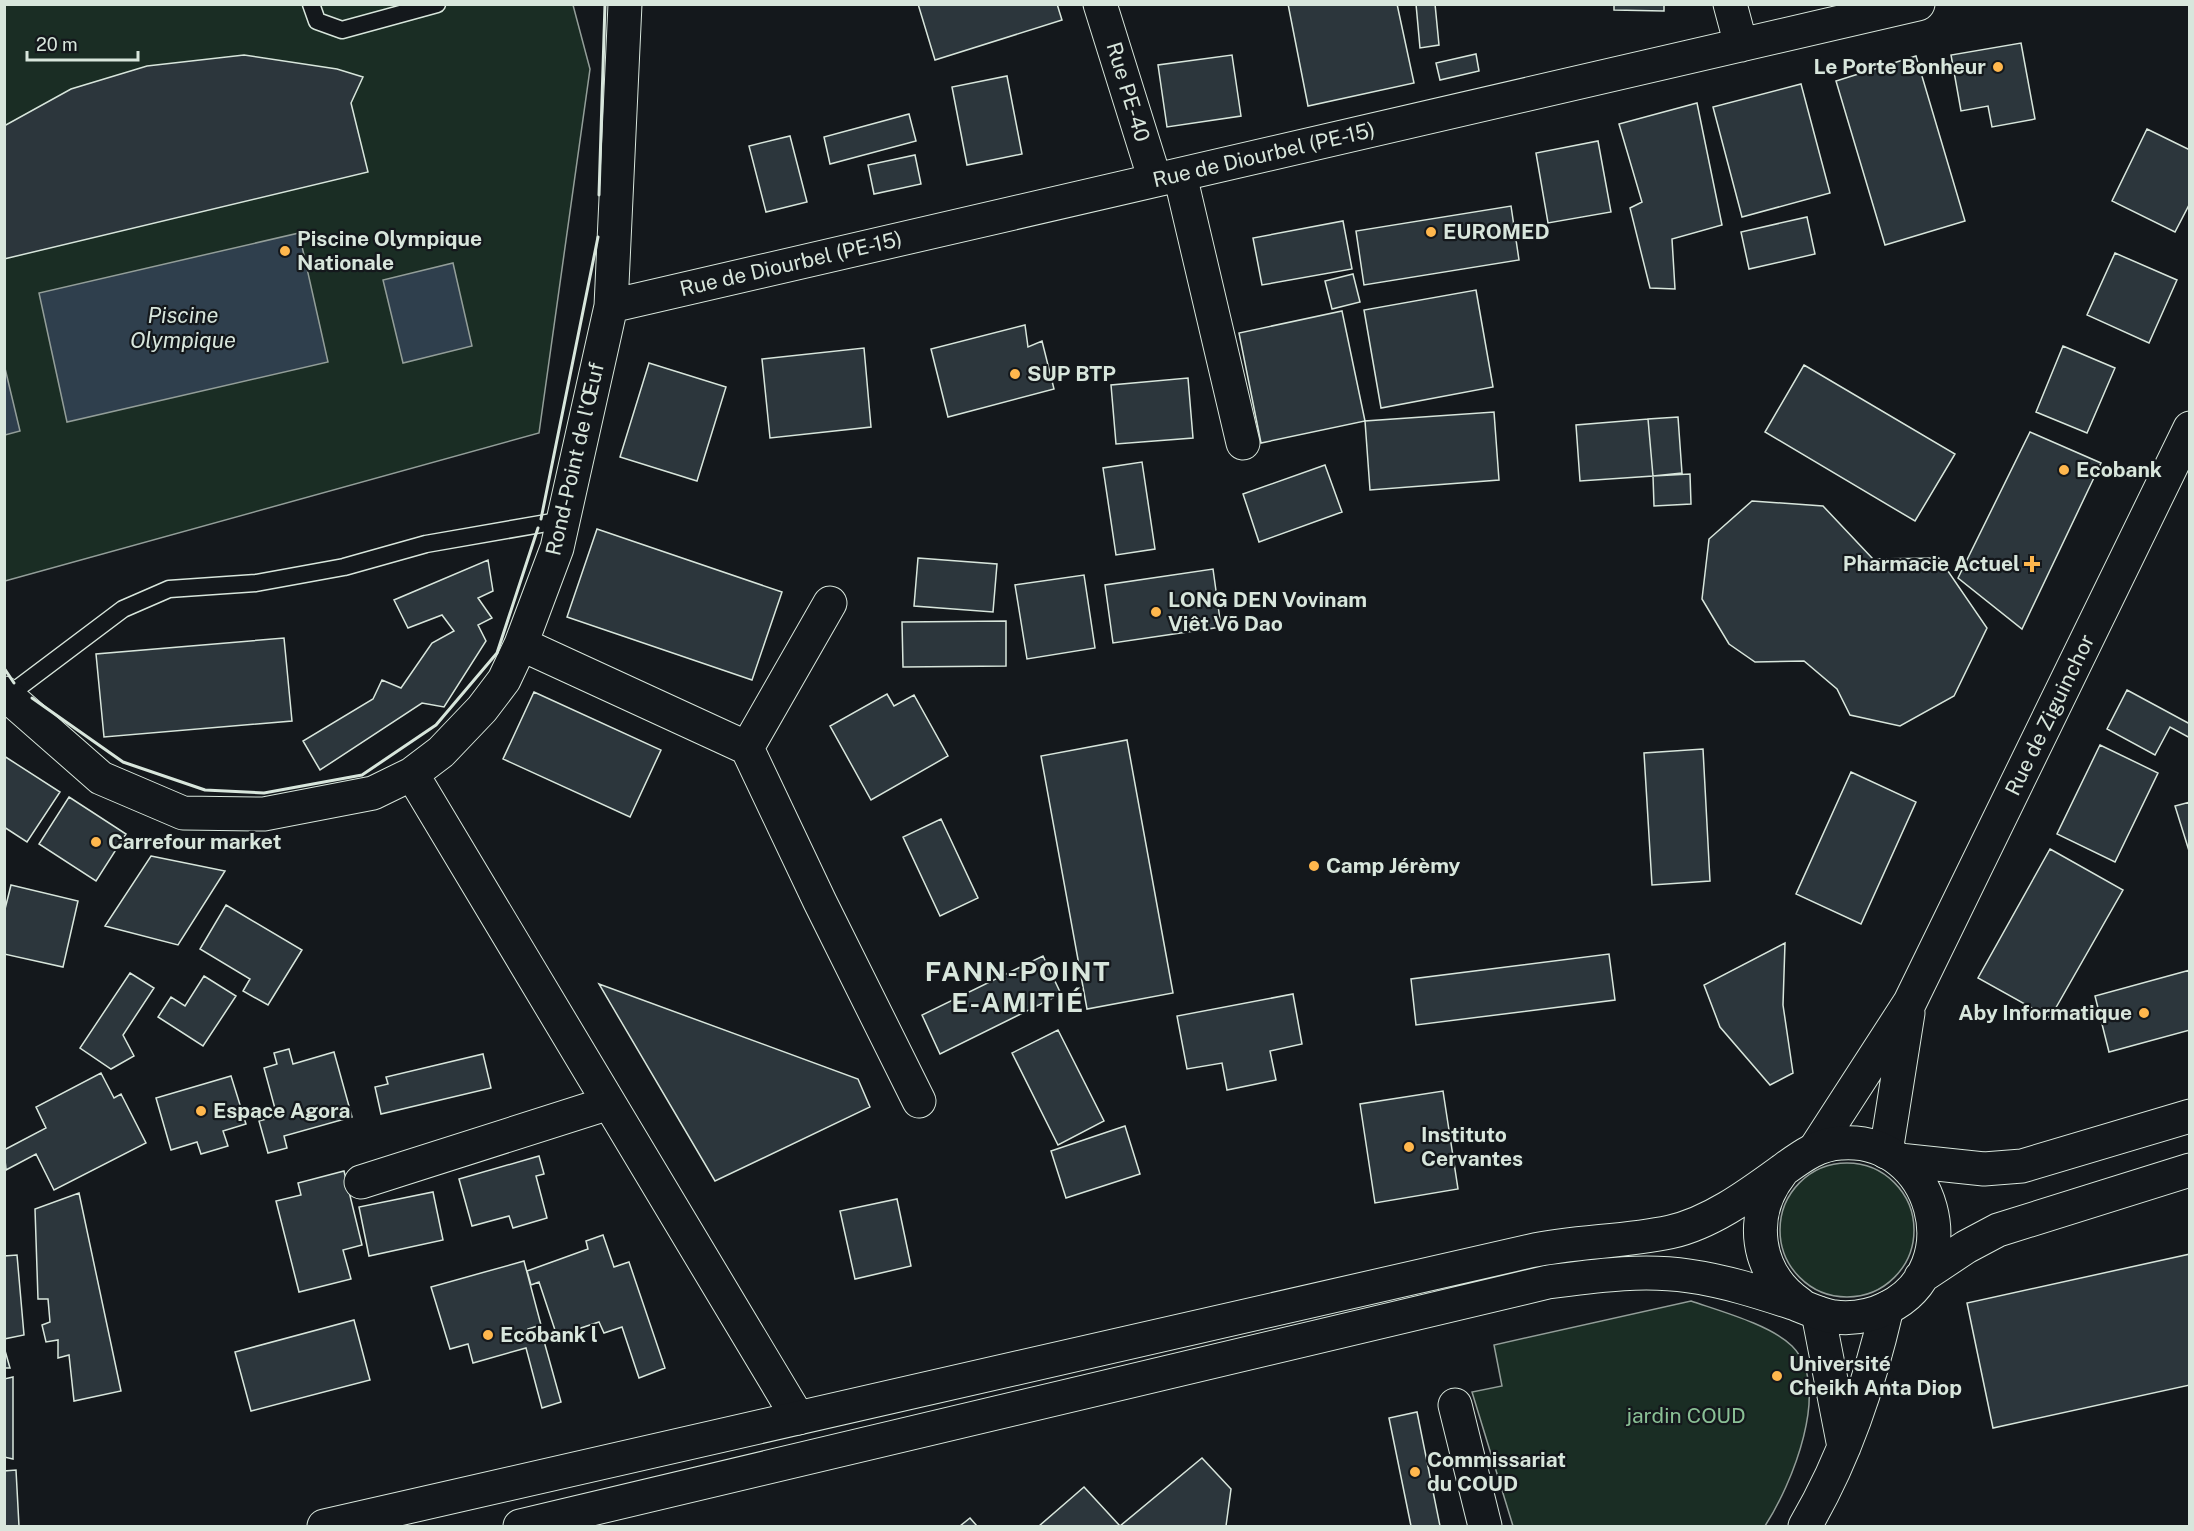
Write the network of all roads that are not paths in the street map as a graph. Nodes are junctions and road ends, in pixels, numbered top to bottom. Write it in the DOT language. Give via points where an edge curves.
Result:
graph roads {
  1 [pos="311,4"];
  2 [pos="437,4"];
  3 [pos="625,4"];
  4 [pos="1100,4"];
  5 [pos="1730,4"];
  6 [pos="1918,4"];
  7 [pos="1741,45"];
  8 [pos="1168,177"];
  9 [pos="610,306"];
  10 [pos="2190,428"];
  11 [pos="1243,443"];
  12 [pos="564,520"];
  13 [pos="830,603"];
  14 [pos="521,644"];
  15 [pos="6,696"];
  16 [pos="747,748"];
  17 [pos="412,774"];
  18 [pos="1910,1002"];
  19 [pos="919,1101"];
  20 [pos="609,1103"];
  21 [pos="2190,1116"];
  22 [pos="1815,1149"];
  23 [pos="1893,1156"];
  24 [pos="1785,1169"];
  25 [pos="2190,1170"];
  26 [pos="361,1182"];
  27 [pos="1921,1277"];
  28 [pos="1887,1308"];
  29 [pos="1811,1310"];
  30 [pos="1455,1405"];
  31 [pos="798,1418"];
  32 [pos="1844,1449"];
  33 [pos="531,1526"];
  34 [pos="324,1527"];
  35 [pos="1485,1527"];
  36 [pos="1805,1527"];
  1 -- 2 [label="lane" via="317,21 342,30"];
  3 -- 9 [label="street, Rond-Point de l'Œuf"];
  4 -- 8 [label="street, Rue PE-40"];
  5 -- 7 [label="street"];
  6 -- 7 [label="street, Rue de Diourbel (PE-15)"];
  7 -- 8 [label="street, Rue de Diourbel (PE-15)"];
  8 -- 9 [label="street, Rue de Diourbel (PE-15)"];
  8 -- 11 [label="street, Rue PE-40"];
  9 -- 12 [label="street, Rond-Point de l'Œuf"];
  10 -- 18 [label="street, Rue de Ziguinchor"];
  12 -- 14 [label="street, Rond-Point de l'Œuf"];
  12 -- 15 [label="lane" via="426,544 344,567 256,583 169,589 123,609"];
  13 -- 16 [label="street"];
  14 -- 16 [label="street"];
  14 -- 17 [label="street, Rond-Point de l'Œuf" via="504,680 482,709 441,752"];
  15 -- 17 [label="street, Rond-Point de l'Œuf" via="101,778 183,813 264,814 373,793"];
  16 -- 19 [label="street"];
  17 -- 20 [label="street"];
  18 -- 22 [label="street"];
  18 -- 23 [label="street"];
  20 -- 26 [label="street"];
  20 -- 31 [label="street"];
  21 -- 23 [label="street" via="2022,1166 1984,1169"];
  22 -- 23 [label="street" via="1842,1142 1870,1146"];
  22 -- 24 [label="street"];
  23 -- 27 [label="street" via="1926,1190 1933,1216 1935,1230"];
  24 -- 29 [label="street" via="1763,1204 1759,1234 1768,1268 1778,1285"];
  24 -- 31 [label="street" via="1704,1220 1675,1231 1540,1249"];
  25 -- 27 [label="street" via="1998,1230 1966,1246"];
  27 -- 28 [label="street"];
  28 -- 29 [label="street" via="1849,1318"];
  28 -- 32 [label="street" via="1873,1368"];
  29 -- 32 [label="street"];
  29 -- 33 [label="street" via="1728,1282 1683,1275 1632,1272 1548,1282"];
  30 -- 35 [label="street"];
  31 -- 34 [label="street"];
  32 -- 36 [label="street"];
}
